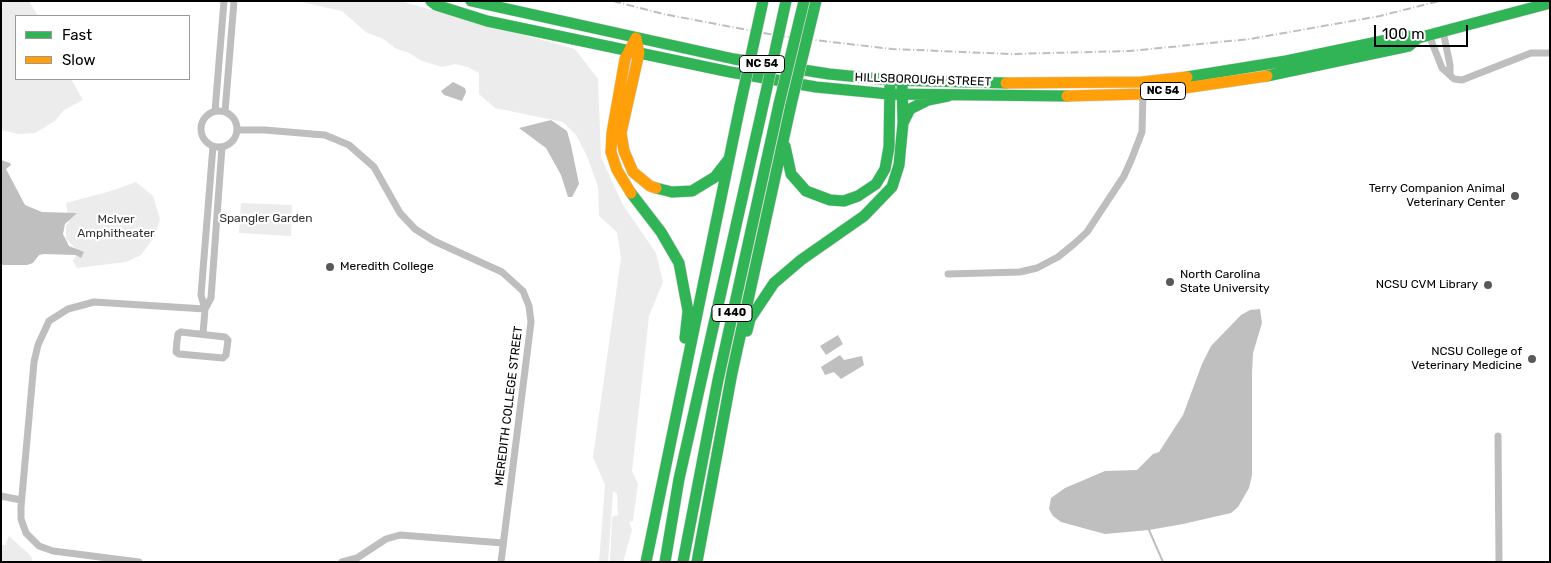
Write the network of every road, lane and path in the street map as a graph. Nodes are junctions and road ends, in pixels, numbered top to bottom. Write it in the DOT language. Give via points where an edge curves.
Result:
graph roads {
  1 [pos="224,1"];
  2 [pos="234,1"];
  3 [pos="431,1"];
  4 [pos="472,1"];
  5 [pos="762,1"];
  6 [pos="786,1"];
  7 [pos="804,1"];
  8 [pos="816,1"];
  9 [pos="1550,3"];
  10 [pos="1443,32"];
  11 [pos="1429,35"];
  12 [pos="636,38"];
  13 [pos="1418,38"];
  14 [pos="633,52"];
  15 [pos="1550,52"];
  16 [pos="1450,75"];
  17 [pos="896,80"];
  18 [pos="1142,82"];
  19 [pos="218,85"];
  20 [pos="227,86"];
  21 [pos="889,94"];
  22 [pos="902,94"];
  23 [pos="1143,94"];
  24 [pos="948,96"];
  25 [pos="215,111"];
  26 [pos="225,112"];
  27 [pos="903,123"];
  28 [pos="237,130"];
  29 [pos="784,133"];
  30 [pos="213,146"];
  31 [pos="222,147"];
  32 [pos="730,158"];
  33 [pos="209,202"];
  34 [pos="219,202"];
  35 [pos="948,274"];
  36 [pos="205,309"];
  37 [pos="203,334"];
  38 [pos="732,373"];
  39 [pos="674,418"];
  40 [pos="1498,436"];
  41 [pos="1,496"];
  42 [pos="21,500"];
  43 [pos="648,542"];
  44 [pos="504,543"];
  45 [pos="698,560"];
  46 [pos="139,562"];
  47 [pos="342,562"];
  48 [pos="501,562"];
  49 [pos="641,562"];
  50 [pos="646,562"];
  51 [pos="665,562"];
  52 [pos="683,562"];
  53 [pos="1499,562"];
  1 -- 19 [label="street"];
  2 -- 20 [label="street"];
  3 -- 14 [label="main road, HILLSBOROUGH STREET" via="488,21"];
  4 -- 12 [label="main road, HILLSBOROUGH STREET"];
  5 -- 32 [label="main road, bridge"];
  6 -- 51 [label="main road, I 440, bridge" via="681,470"];
  7 -- 52 [label="main road, I 440, bridge" via="720,371"];
  8 -- 29 [label="main road, bridge"];
  9 -- 10 [label="main road, HILLSBOROUGH STREET / NC 54"];
  10 -- 11 [label="main road, HILLSBOROUGH STREET / NC 54"];
  10 -- 16 [label="street"];
  11 -- 13 [label="main road, HILLSBOROUGH STREET / NC 54"];
  11 -- 16 [label="street" via="1442,68"];
  12 -- 14 [label="main road"];
  12 -- 17 [label="main road, HILLSBOROUGH STREET / NC 54" via="760,64"];
  13 -- 18 [label="main road, HILLSBOROUGH STREET / NC 54" via="1406,36 1286,61"];
  13 -- 23 [label="main road, HILLSBOROUGH STREET / NC 54" via="1409,46 1285,73"];
  14 -- 21 [label="main road, HILLSBOROUGH STREET / NC 54" via="780,82"];
  14 -- 32 [label="main road" via="621,133 633,172 650,186 683,192 715,177"];
  14 -- 39 [label="main road" via="613,125 611,152 617,170 674,252 682,274 688,311"];
  15 -- 16 [label="street" via="1518,57 1462,80"];
  17 -- 18 [label="main road, HILLSBOROUGH STREET / NC 54"];
  17 -- 21 [label="main road"];
  17 -- 22 [label="main road"];
  18 -- 23 [label="street"];
  19 -- 20 [label="street"];
  19 -- 25 [label="street"];
  20 -- 26 [label="street"];
  21 -- 22 [label="main road, HILLSBOROUGH STREET / NC 54"];
  21 -- 29 [label="main road" via="889,147 885,169 876,184 858,196 844,201 830,200 806,191 791,174"];
  22 -- 24 [label="main road, HILLSBOROUGH STREET / NC 54"];
  22 -- 27 [label="main road"];
  23 -- 24 [label="main road, HILLSBOROUGH STREET / NC 54"];
  23 -- 35 [label="street" via="1142,132 1132,158 1124,176 1087,232 1058,257 1037,268 1020,272"];
  24 -- 27 [label="main road" via="928,100 910,109"];
  25 -- 26 [label="street"];
  25 -- 30 [label="street" via="205,117 201,128 204,139"];
  26 -- 28 [label="street" via="234,119"];
  27 -- 38 [label="main road" via="899,165 892,187 864,216 774,283 750,319"];
  28 -- 31 [label="street" via="232,141"];
  28 -- 44 [label="street, MEREDITH COLLEGE STREET" via="325,135 349,145 374,167 400,213 415,229 502,272 519,286 528,306 530,322"];
  29 -- 38 [label="main road"];
  30 -- 31 [label="street"];
  30 -- 33 [label="street"];
  31 -- 34 [label="street"];
  32 -- 39 [label="main road"];
  33 -- 34 [label="street"];
  33 -- 36 [label="street" via="201,295"];
  34 -- 36 [label="street" via="211,298"];
  36 -- 37 [label="street"];
  36 -- 42 [label="street" via="94,302 68,309 49,321 42,332 34,362"];
  37 -- 37 [label="street" via="178,334 176,352 223,358 228,340"];
  38 -- 45 [label="main road"];
  39 -- 43 [label="main road"];
  40 -- 53 [label="street"];
  41 -- 42 [label="street"];
  42 -- 46 [label="street" via="23,526 39,546 63,554"];
  43 -- 49 [label="main road"];
  43 -- 50 [label="main road"];
  44 -- 47 [label="street" via="400,535 386,539 357,558"];
  44 -- 48 [label="street, MEREDITH COLLEGE STREET"];
}
